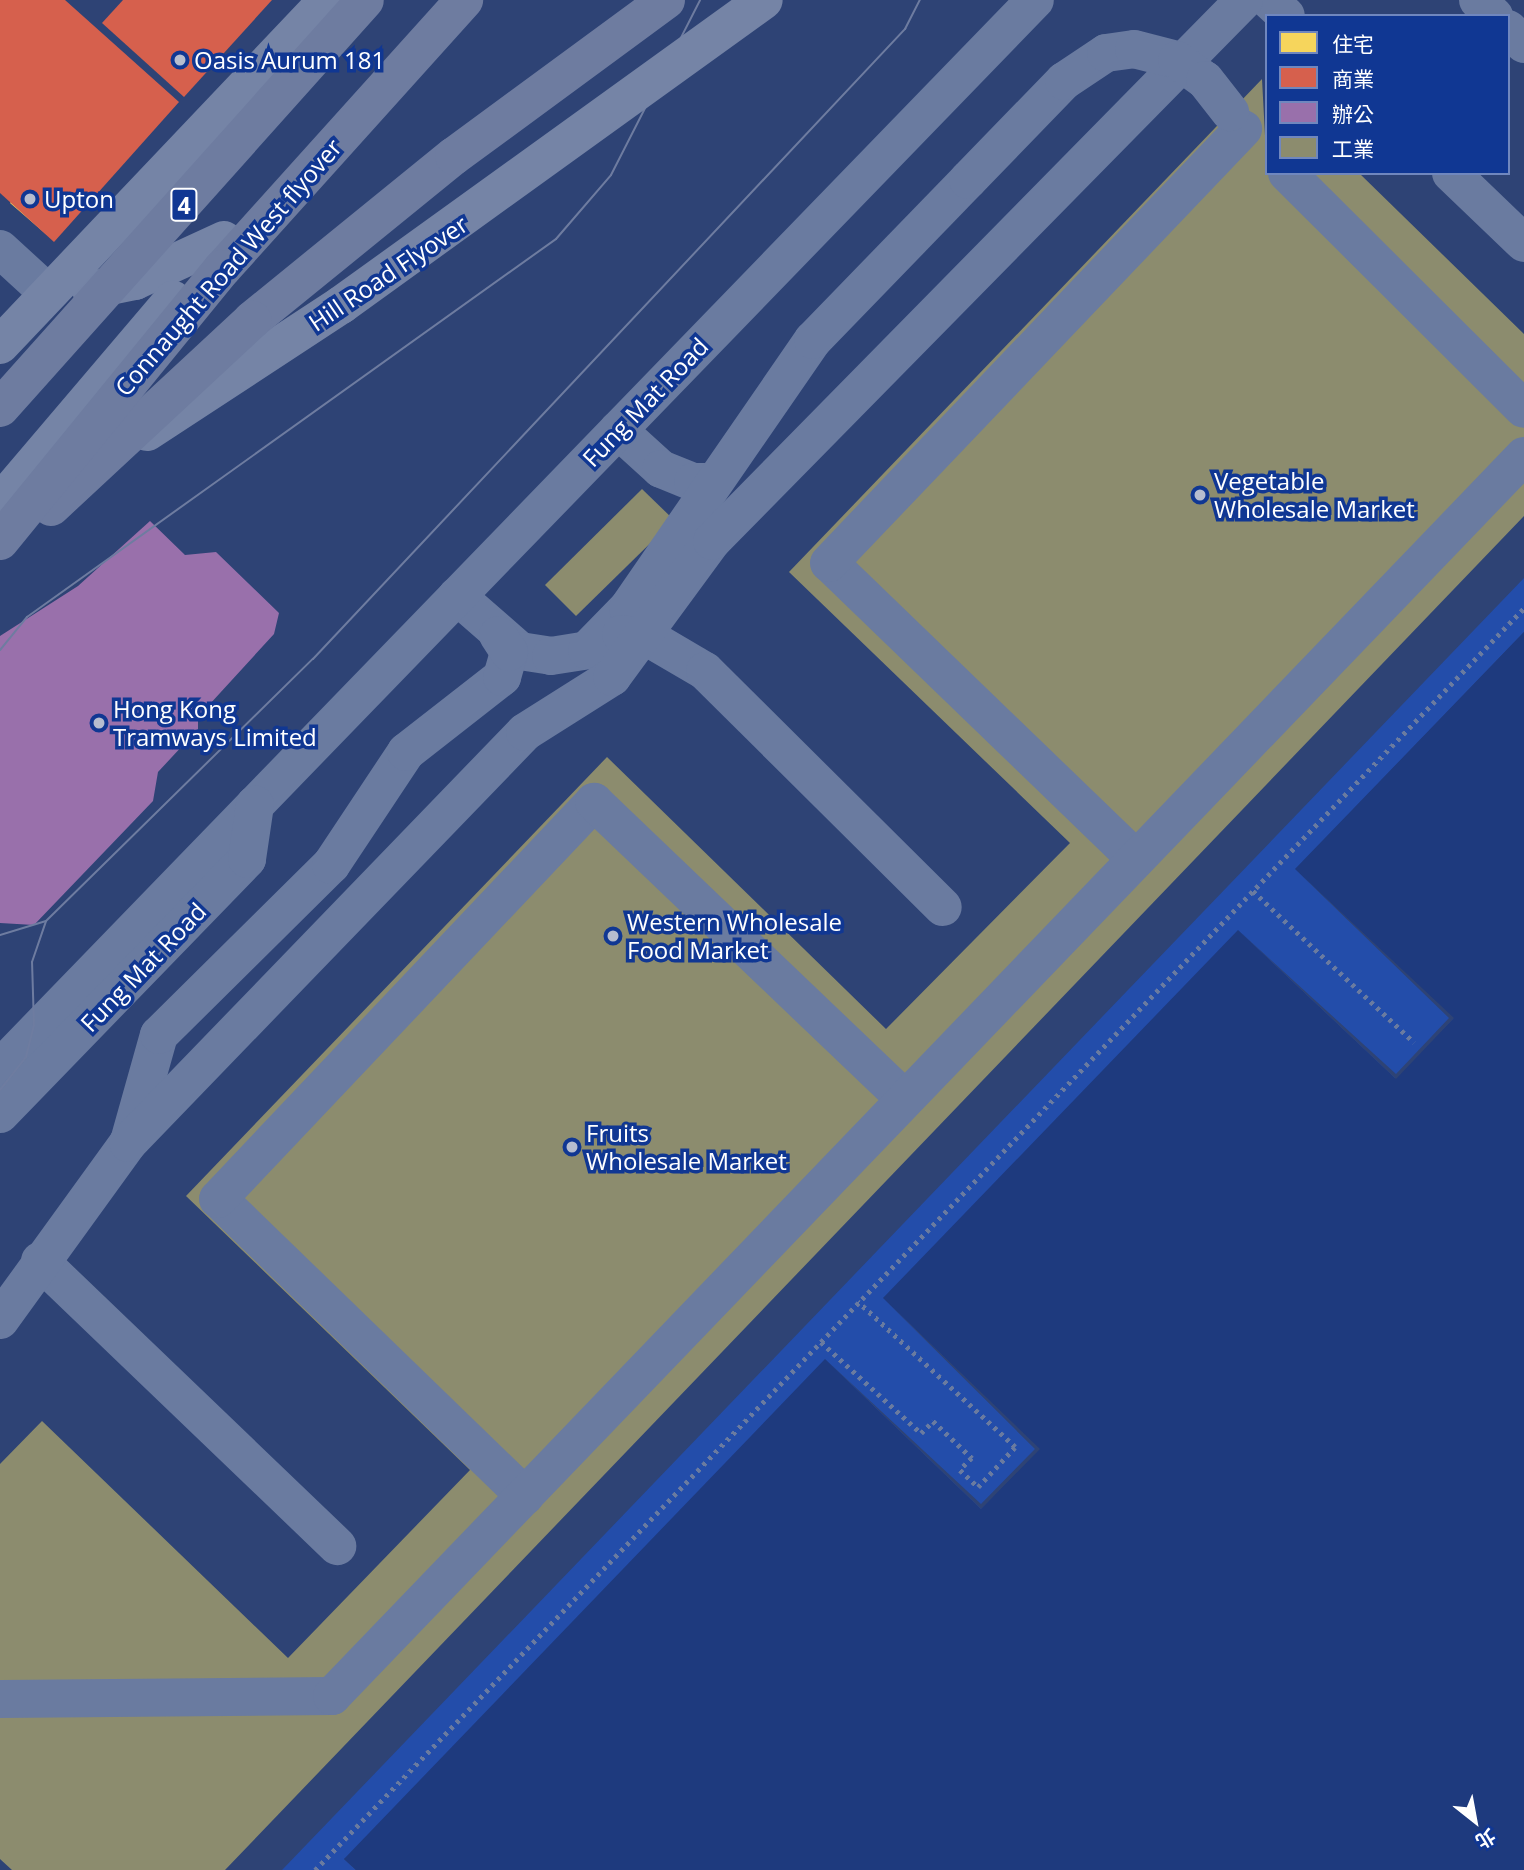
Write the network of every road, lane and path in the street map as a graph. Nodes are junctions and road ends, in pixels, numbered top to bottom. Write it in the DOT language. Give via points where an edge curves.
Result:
graph roads {
  1 [pos="327,0"];
  2 [pos="365,0"];
  3 [pos="438,0"];
  4 [pos="464,0"];
  5 [pos="666,0"];
  6 [pos="764,0"];
  7 [pos="1035,0"];
  8 [pos="1244,0"];
  9 [pos="1269,0"];
  10 [pos="1478,0"];
  11 [pos="1284,14"];
  12 [pos="1492,14"];
  13 [pos="1510,31"];
  14 [pos="1524,44"];
  15 [pos="1247,131"];
  16 [pos="1289,175"];
  17 [pos="1453,175"];
  18 [pos="224,240"];
  19 [pos="1524,243"];
  20 [pos="0,249"];
  21 [pos="47,292"];
  22 [pos="0,345"];
  23 [pos="780,386"];
  24 [pos="0,408"];
  25 [pos="1524,409"];
  26 [pos="824,428"];
  27 [pos="618,430"];
  28 [pos="1524,456"];
  29 [pos="713,482"];
  30 [pos="0,503"];
  31 [pos="0,527"];
  32 [pos="0,541"];
  33 [pos="0,554"];
  34 [pos="457,596"];
  35 [pos="1524,608"];
  36 [pos="607,628"];
  37 [pos="498,635"];
  38 [pos="647,637"];
  39 [pos="255,804"];
  40 [pos="1136,859"];
  41 [pos="1253,891"];
  42 [pos="943,907"];
  43 [pos="1413,1042"];
  44 [pos="0,1068"];
  45 [pos="905,1100"];
  46 [pos="0,1114"];
  47 [pos="128,1143"];
  48 [pos="40,1261"];
  49 [pos="858,1302"];
  50 [pos="0,1320"];
  51 [pos="821,1342"];
  52 [pos="525,1496"];
  53 [pos="337,1546"];
  54 [pos="0,1699"];
  55 [pos="314,1870"];
  1 -- 21 [label="main road"];
  2 -- 24 [label="highway, 4, bridge"];
  3 -- 18 [label="main road"];
  4 -- 32 [label="highway, Connaught Road West flyover, bridge" via="177,321"];
  5 -- 33 [label="highway, bridge" via="351,237"];
  6 -- 31 [label="main road, Hill Road Flyover, bridge" via="341,305"];
  7 -- 27 [label="street, Fung Mat Road"];
  8 -- 26 [label="street"];
  9 -- 11 [label="street"];
  10 -- 12 [label="street"];
  13 -- 14 [label="street"];
  15 -- 23 [label="street, bridge" via="1205,80 1177,60 1134,49 1106,53 1064,80 813,340"];
  15 -- 40 [label="street" via="829,563"];
  16 -- 25 [label="street"];
  17 -- 19 [label="street"];
  18 -- 21 [label="main road" via="135,281"];
  18 -- 30 [label="main road"];
  20 -- 21 [label="street"];
  21 -- 22 [label="main road"];
  23 -- 26 [label="street"];
  23 -- 29 [label="street"];
  26 -- 38 [label="street" via="712,541"];
  27 -- 29 [label="street" via="661,469 692,482"];
  27 -- 34 [label="street, Fung Mat Road"];
  28 -- 40 [label="street"];
  29 -- 36 [label="street" via="628,608"];
  34 -- 37 [label="street"];
  34 -- 39 [label="street, Fung Mat Road"];
  35 -- 41 [label="path"];
  36 -- 37 [label="street" via="587,650 551,656 520,651"];
  36 -- 38 [label="street" via="631,638"];
  37 -- 47 [label="street" via="509,652 502,677 406,752 331,865 159,1035"];
  38 -- 42 [label="street" via="705,671"];
  38 -- 47 [label="street" via="612,677 525,732"];
  39 -- 44 [label="street, Fung Mat Road"];
  39 -- 46 [label="street, Fung Mat Road" via="247,859"];
  40 -- 45 [label="street"];
  41 -- 43 [label="path"];
  41 -- 49 [label="path"];
  45 -- 52 [label="street"];
  45 -- 52 [label="street" via="594,802 218,1199"];
  47 -- 48 [label="street"];
  48 -- 50 [label="street"];
  48 -- 53 [label="street"];
  49 -- 51 [label="path"];
  49 -- 51 [label="path" via="1015,1447 978,1487 960,1470 972,1458 933,1421 921,1433"];
  51 -- 55 [label="path"];
  52 -- 54 [label="street" via="332,1696"];
}
